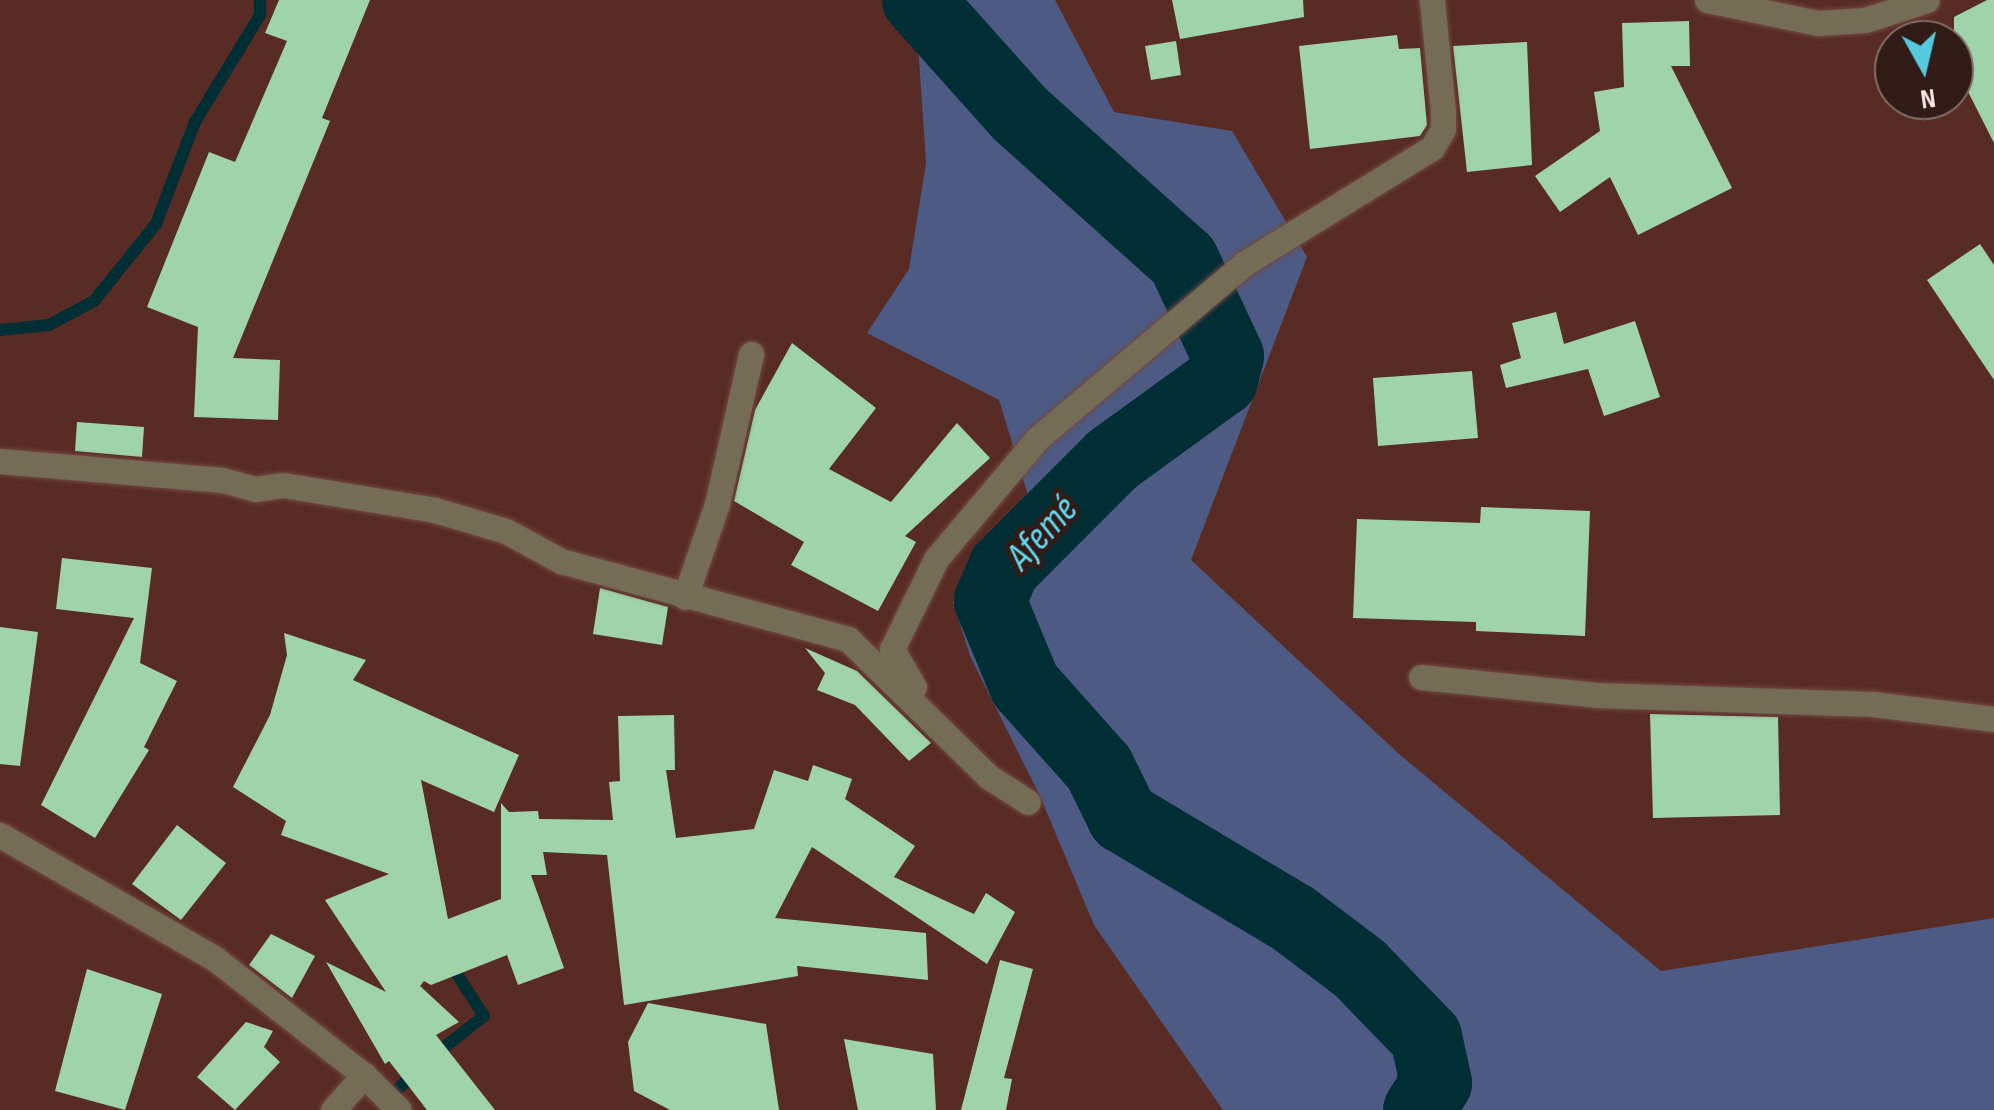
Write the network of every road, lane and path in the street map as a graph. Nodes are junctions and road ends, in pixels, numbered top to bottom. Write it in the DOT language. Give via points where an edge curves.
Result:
graph roads {
  1 [pos="1432,0"];
  2 [pos="1707,0"];
  3 [pos="1927,0"];
  4 [pos="752,354"];
  5 [pos="0,462"];
  6 [pos="685,597"];
  7 [pos="1421,677"];
  8 [pos="929,712"];
  9 [pos="1994,719"];
  10 [pos="1028,802"];
  11 [pos="0,835"];
  12 [pos="364,1074"];
  13 [pos="332,1110"];
  14 [pos="400,1110"];
  1 -- 8 [label="street" via="1443,111 1443,129 1432,148 1245,263 1038,438 936,558 892,649"];
  2 -- 3 [label="street" via="1818,23 1864,20"];
  4 -- 6 [label="street" via="717,504"];
  5 -- 6 [label="street" via="255,488 283,485 435,510 506,531 561,561"];
  6 -- 8 [label="street" via="848,638"];
  7 -- 9 [label="street" via="1597,696 1872,704"];
  8 -- 10 [label="street" via="988,777"];
  11 -- 12 [label="street" via="214,958"];
  12 -- 13 [label="street"];
  12 -- 14 [label="street"];
}
